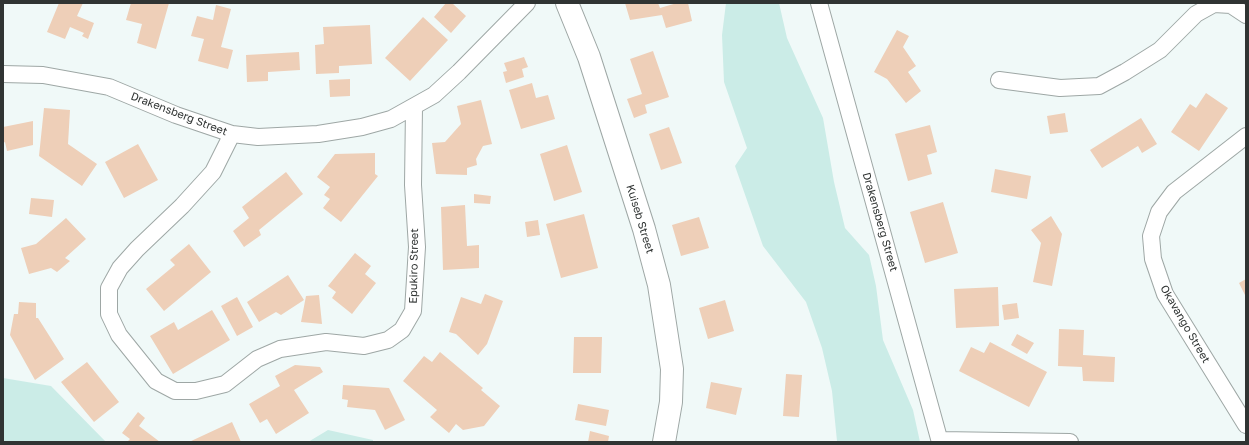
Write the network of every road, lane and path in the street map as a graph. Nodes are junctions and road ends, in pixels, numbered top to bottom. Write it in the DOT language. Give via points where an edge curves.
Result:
graph roads {
  1 [pos="527,3"];
  2 [pos="567,3"];
  3 [pos="819,3"];
  4 [pos="1246,15"];
  5 [pos="3,74"];
  6 [pos="999,80"];
  7 [pos="414,107"];
  8 [pos="232,134"];
  9 [pos="1246,136"];
  10 [pos="1246,425"];
  11 [pos="940,441"];
  12 [pos="664,442"];
  13 [pos="1070,442"];
  1 -- 7 [label="street, Drakensberg Street" via="459,72 434,95"];
  2 -- 12 [label="street, Kuiseb Street" via="592,65 659,285 672,369 671,402"];
  3 -- 11 [label="street, Drakensberg Street"];
  4 -- 6 [label="street" via="1231,5 1214,4 1196,14 1160,50 1099,86 1060,88"];
  5 -- 8 [label="street, Drakensberg Street" via="43,75 109,87 176,115"];
  7 -- 8 [label="street, Drakensberg Street" via="391,119 318,134 258,137"];
  7 -- 8 [label="street, Epukiro Street" via="413,186 417,246 413,311 402,330 388,340 364,346 326,342 280,349 257,359 225,384 196,392 175,391 156,381 119,335 109,314 109,288 120,268 137,249 213,172"];
  9 -- 10 [label="street, Okavango Street" via="1174,192 1159,212 1152,236 1153,259 1165,294"];
  11 -- 13 [label="street"];
}
